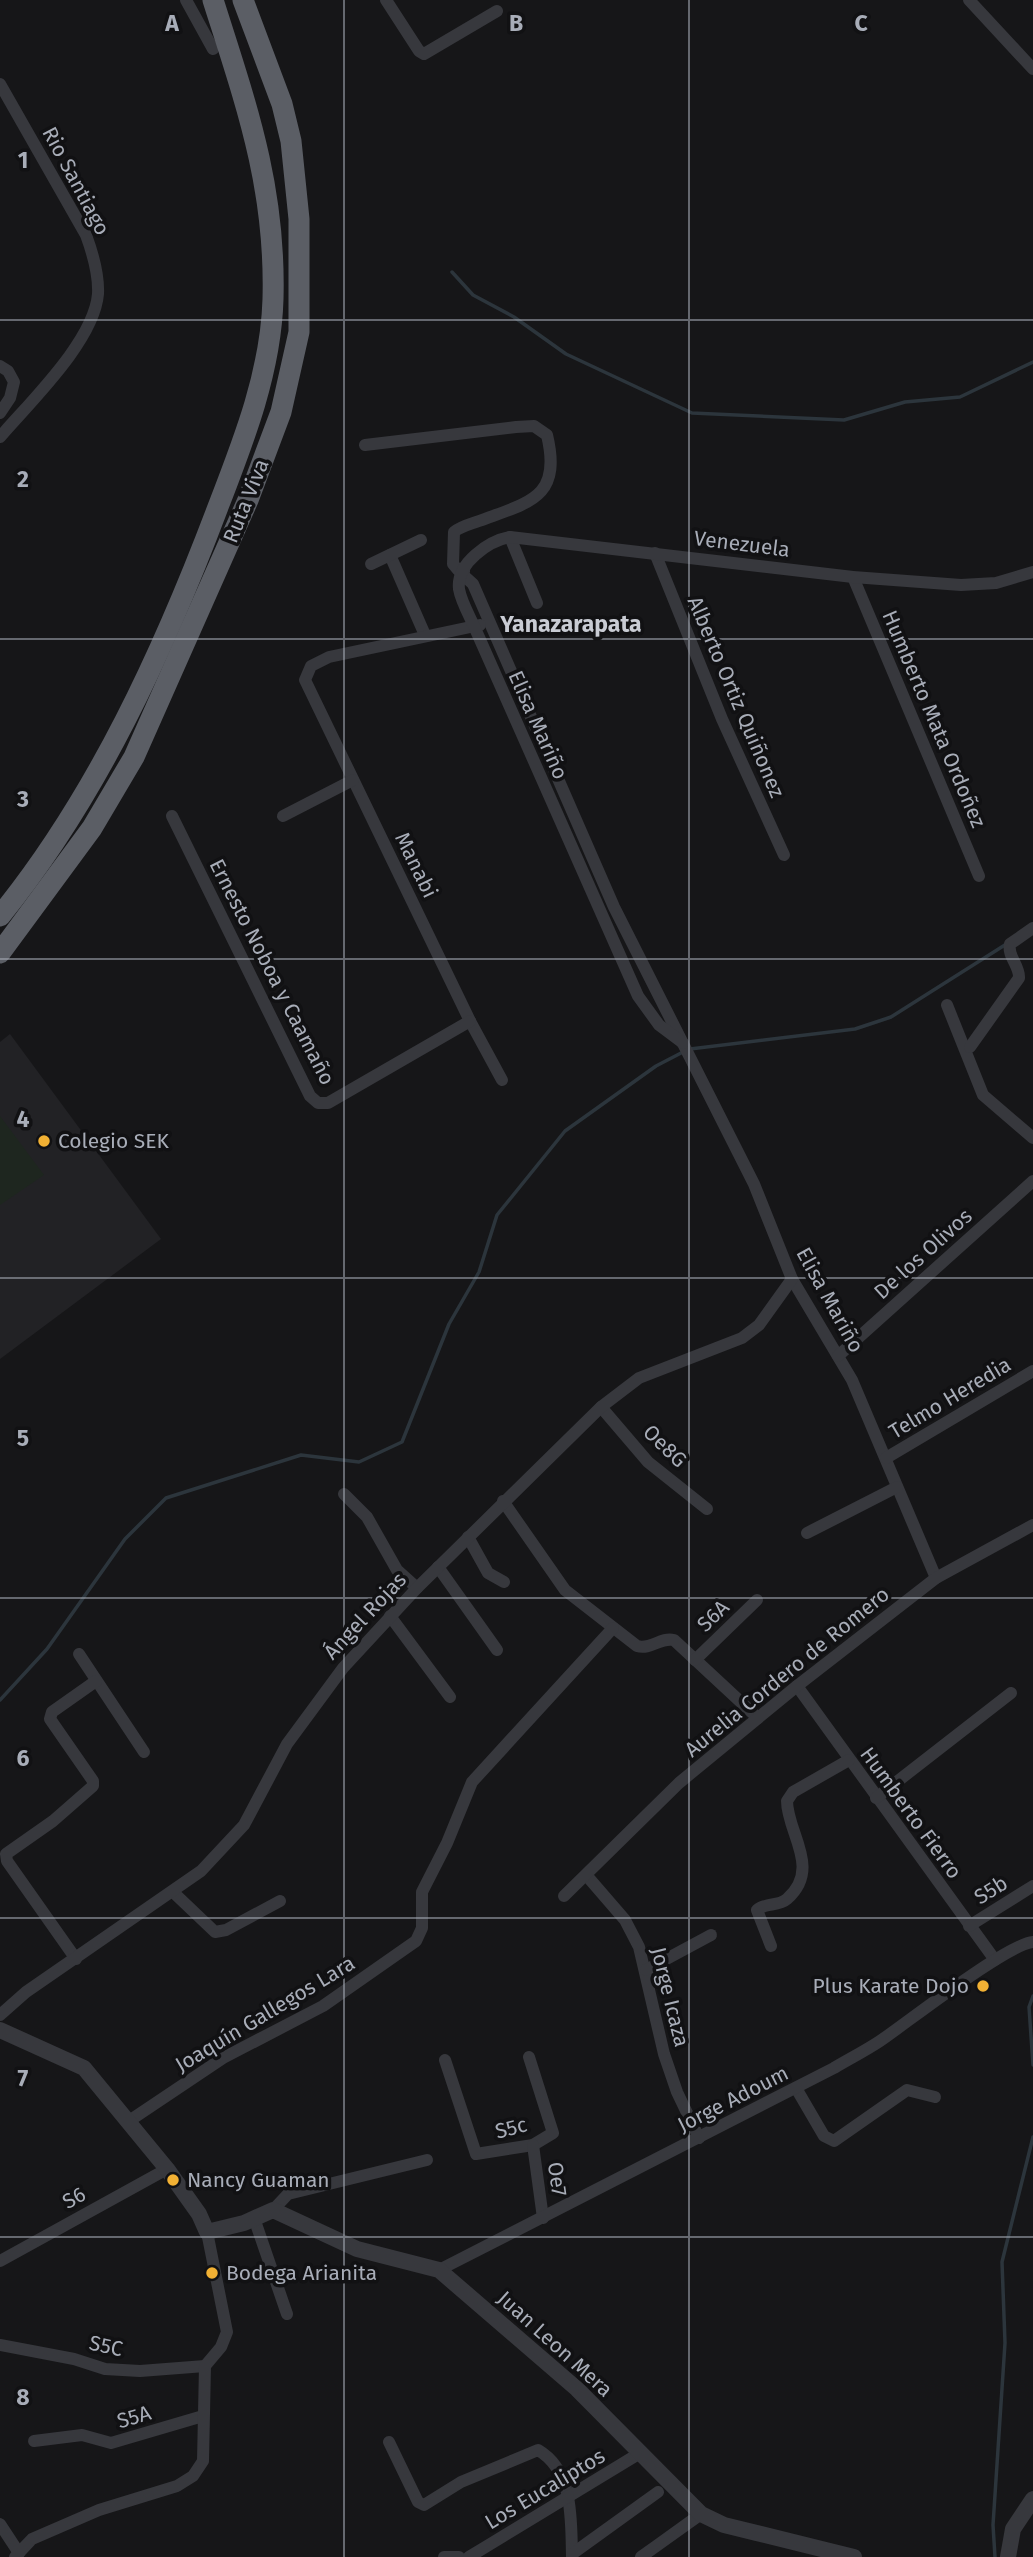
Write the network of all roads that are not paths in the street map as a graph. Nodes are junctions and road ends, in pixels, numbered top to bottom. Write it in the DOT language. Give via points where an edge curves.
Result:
graph roads {
  1 [pos="186,0"];
  2 [pos="213,0"];
  3 [pos="243,0"];
  4 [pos="386,0"];
  5 [pos="969,0"];
  6 [pos="497,11"];
  7 [pos="212,49"];
  8 [pos="1033,69"];
  9 [pos="0,83"];
  10 [pos="0,366"];
  11 [pos="0,413"];
  12 [pos="0,437"];
  13 [pos="365,444"];
  14 [pos="510,537"];
  15 [pos="421,540"];
  16 [pos="655,553"];
  17 [pos="390,555"];
  18 [pos="372,564"];
  19 [pos="1033,572"];
  20 [pos="463,573"];
  21 [pos="853,577"];
  22 [pos="537,603"];
  23 [pos="491,624"];
  24 [pos="474,626"];
  25 [pos="425,635"];
  26 [pos="353,780"];
  27 [pos="172,816"];
  28 [pos="283,816"];
  29 [pos="784,855"];
  30 [pos="979,876"];
  31 [pos="0,916"];
  32 [pos="1033,928"];
  33 [pos="630,939"];
  34 [pos="616,947"];
  35 [pos="0,953"];
  36 [pos="947,1005"];
  37 [pos="470,1021"];
  38 [pos="683,1043"];
  39 [pos="970,1047"];
  40 [pos="502,1080"];
  41 [pos="1033,1138"];
  42 [pos="1033,1181"];
  43 [pos="792,1279"];
  44 [pos="838,1356"];
  45 [pos="1033,1371"];
  46 [pos="601,1407"];
  47 [pos="886,1458"];
  48 [pos="897,1487"];
  49 [pos="344,1494"];
  50 [pos="503,1501"];
  51 [pos="707,1509"];
  52 [pos="1033,1525"];
  53 [pos="807,1533"];
  54 [pos="468,1537"];
  55 [pos="438,1567"];
  56 [pos="936,1578"];
  57 [pos="504,1582"];
  58 [pos="417,1588"];
  59 [pos="757,1600"];
  60 [pos="390,1616"];
  61 [pos="613,1628"];
  62 [pos="497,1650"];
  63 [pos="79,1654"];
  64 [pos="695,1660"];
  65 [pos="96,1681"];
  66 [pos="797,1686"];
  67 [pos="1011,1693"];
  68 [pos="450,1697"];
  69 [pos="758,1718"];
  70 [pos="144,1752"];
  71 [pos="849,1760"];
  72 [pos="876,1798"];
  73 [pos="587,1876"];
  74 [pos="1033,1886"];
  75 [pos="173,1892"];
  76 [pos="564,1896"];
  77 [pos="279,1901"];
  78 [pos="969,1926"];
  79 [pos="711,1935"];
  80 [pos="1029,1942"];
  81 [pos="771,1946"];
  82 [pos="76,1959"];
  83 [pos="995,1961"];
  84 [pos="646,1970"];
  85 [pos="0,2015"];
  86 [pos="0,2030"];
  87 [pos="529,2057"];
  88 [pos="444,2060"];
  89 [pos="796,2088"];
  90 [pos="935,2098"];
  91 [pos="129,2121"];
  92 [pos="699,2138"];
  93 [pos="533,2145"];
  94 [pos="427,2160"];
  95 [pos="167,2169"];
  96 [pos="273,2210"];
  97 [pos="254,2218"];
  98 [pos="543,2218"];
  99 [pos="208,2232"];
  100 [pos="0,2261"];
  101 [pos="439,2270"];
  102 [pos="287,2314"];
  103 [pos="0,2345"];
  104 [pos="205,2366"];
  105 [pos="203,2416"];
  106 [pos="34,2441"];
  107 [pos="389,2442"];
  108 [pos="640,2453"];
  109 [pos="658,2492"];
  110 [pos="570,2498"];
  111 [pos="1033,2499"];
  112 [pos="701,2514"];
  113 [pos="0,2524"];
  114 [pos="17,2555"];
  115 [pos="572,2555"];
  116 [pos="444,2557"];
  117 [pos="459,2557"];
  118 [pos="469,2557"];
  119 [pos="640,2557"];
  120 [pos="854,2557"];
  121 [pos="1007,2557"];
  1 -- 7 [label="street"];
  2 -- 31 [label="highway, Ruta Viva" via="265,174 273,290 265,365 227,485 151,664 72,815"];
  3 -- 35 [label="highway, Ruta Viva" via="282,104 299,219 299,332 281,412 243,512 134,757 92,828"];
  4 -- 6 [label="street" via="424,54"];
  5 -- 8 [label="street"];
  9 -- 12 [label="street, Rio Santiago" via="86,235 98,293 89,325"];
  10 -- 11 [label="street" via="14,382"];
  13 -- 20 [label="street" via="534,426 547,435 551,476 542,493 454,531 453,564"];
  14 -- 16 [label="street, Venezuela"];
  14 -- 20 [label="street" via="485,545"];
  14 -- 22 [label="street"];
  15 -- 17 [label="street"];
  16 -- 21 [label="street, Venezuela"];
  16 -- 29 [label="street, Alberto Ortiz Quiñonez" via="722,719"];
  17 -- 18 [label="street"];
  17 -- 25 [label="street"];
  19 -- 21 [label="street, Venezuela" via="996,583 961,585"];
  20 -- 23 [label="street, Elisa Mariño"];
  20 -- 24 [label="street, Elisa Mariño" via="459,588"];
  21 -- 30 [label="street, Humberto Mata Ordoñez"];
  23 -- 24 [label="street"];
  23 -- 33 [label="street, Elisa Mariño"];
  24 -- 25 [label="street"];
  24 -- 34 [label="street, Elisa Mariño"];
  25 -- 26 [label="street, Manabi" via="329,657 306,672 306,686"];
  26 -- 28 [label="street"];
  26 -- 37 [label="street, Manabi"];
  27 -- 37 [label="street, Ernesto Noboa y Caamaño" via="310,1096 318,1103 328,1103"];
  32 -- 39 [label="street" via="1010,944 1019,978"];
  33 -- 34 [label="street"];
  33 -- 38 [label="street, Elisa Mariño"];
  34 -- 38 [label="street, Elisa Mariño" via="650,1014"];
  36 -- 41 [label="street" via="983,1095"];
  37 -- 40 [label="street, Manabi"];
  38 -- 43 [label="street, Elisa Mariño" via="754,1184"];
  42 -- 44 [label="street, De los Olivos"];
  43 -- 44 [label="street, Elisa Mariño"];
  43 -- 46 [label="street, Ángel Rojas" via="759,1325 742,1338 639,1378"];
  44 -- 47 [label="street, Elisa Mariño"];
  45 -- 47 [label="street, Telmo Heredia"];
  46 -- 50 [label="street, Ángel Rojas"];
  46 -- 51 [label="street, Oe8G" via="654,1467"];
  47 -- 48 [label="street, Elisa Mariño"];
  48 -- 53 [label="street"];
  48 -- 56 [label="street, Elisa Mariño"];
  49 -- 58 [label="street" via="367,1517 397,1570"];
  50 -- 54 [label="street, Ángel Rojas"];
  50 -- 61 [label="street" via="565,1590"];
  52 -- 56 [label="street, Aurelia Cordero de Romero"];
  54 -- 55 [label="street, Ángel Rojas"];
  54 -- 57 [label="street" via="488,1573"];
  55 -- 58 [label="street, Ángel Rojas"];
  55 -- 62 [label="street"];
  56 -- 66 [label="street, Aurelia Cordero de Romero"];
  58 -- 60 [label="street, Ángel Rojas"];
  59 -- 64 [label="street, S6A"];
  60 -- 68 [label="street"];
  60 -- 75 [label="street, Ángel Rojas" via="313,1706 244,1825 201,1871"];
  61 -- 64 [label="street" via="641,1647 670,1639"];
  61 -- 91 [label="street, Joaquín Gallegos Lara" via="472,1782 422,1892 422,1928 416,1941 323,2006 223,2058"];
  63 -- 65 [label="street"];
  64 -- 69 [label="street"];
  65 -- 70 [label="street"];
  65 -- 82 [label="street" via="52,1712 50,1719 93,1786 6,1854"];
  66 -- 69 [label="street, Aurelia Cordero de Romero"];
  66 -- 71 [label="street, Humberto Fierro"];
  67 -- 72 [label="street"];
  69 -- 73 [label="street, Aurelia Cordero de Romero" via="665,1796"];
  71 -- 72 [label="street, Humberto Fierro"];
  71 -- 81 [label="street" via="793,1792 787,1801 803,1858 790,1896 757,1910"];
  72 -- 78 [label="street, Humberto Fierro"];
  73 -- 76 [label="street, Aurelia Cordero de Romero"];
  73 -- 84 [label="street, Jorge Icaza" via="625,1920"];
  74 -- 78 [label="street, S5b"];
  75 -- 77 [label="street" via="215,1932"];
  75 -- 82 [label="street, Ángel Rojas"];
  78 -- 83 [label="street, Humberto Fierro"];
  79 -- 84 [label="street"];
  80 -- 83 [label="street, Jorge Adoum"];
  82 -- 85 [label="street, Ángel Rojas"];
  83 -- 89 [label="street, Jorge Adoum" via="878,2042"];
  84 -- 92 [label="street, Jorge Icaza" via="667,2064"];
  86 -- 91 [label="street" via="84,2068"];
  87 -- 93 [label="street, S5c" via="553,2133"];
  88 -- 93 [label="street, S5c" via="477,2154"];
  89 -- 90 [label="street" via="824,2136 834,2141 907,2090"];
  89 -- 92 [label="street, Jorge Adoum"];
  91 -- 95 [label="street"];
  92 -- 98 [label="street, Jorge Adoum"];
  93 -- 98 [label="street, Oe7"];
  94 -- 96 [label="street" via="288,2194"];
  95 -- 99 [label="street"];
  95 -- 100 [label="street, S6"];
  96 -- 97 [label="street"];
  96 -- 101 [label="street, Juan Leon Mera" via="357,2249"];
  97 -- 99 [label="street"];
  97 -- 102 [label="street"];
  98 -- 101 [label="street, Jorge Adoum"];
  99 -- 104 [label="street" via="227,2332"];
  101 -- 108 [label="street, Juan Leon Mera" via="577,2389"];
  103 -- 104 [label="street, S5C" via="105,2369"];
  104 -- 105 [label="street"];
  105 -- 106 [label="street, S5A" via="111,2443 82,2435"];
  105 -- 114 [label="street" via="203,2461 193,2476 32,2539"];
  107 -- 110 [label="street" via="418,2502 424,2505 461,2482 538,2450 552,2458"];
  108 -- 110 [label="street, Los Eucaliptos"];
  108 -- 112 [label="street, Juan Leon Mera"];
  109 -- 115 [label="street"];
  110 -- 115 [label="street"];
  110 -- 118 [label="street, Los Eucaliptos"];
  111 -- 121 [label="street" via="1013,2529"];
  112 -- 119 [label="street"];
  112 -- 120 [label="street, Juan Leon Mera" via="724,2525"];
  113 -- 114 [label="street"];
  116 -- 117 [label="street"];
}
